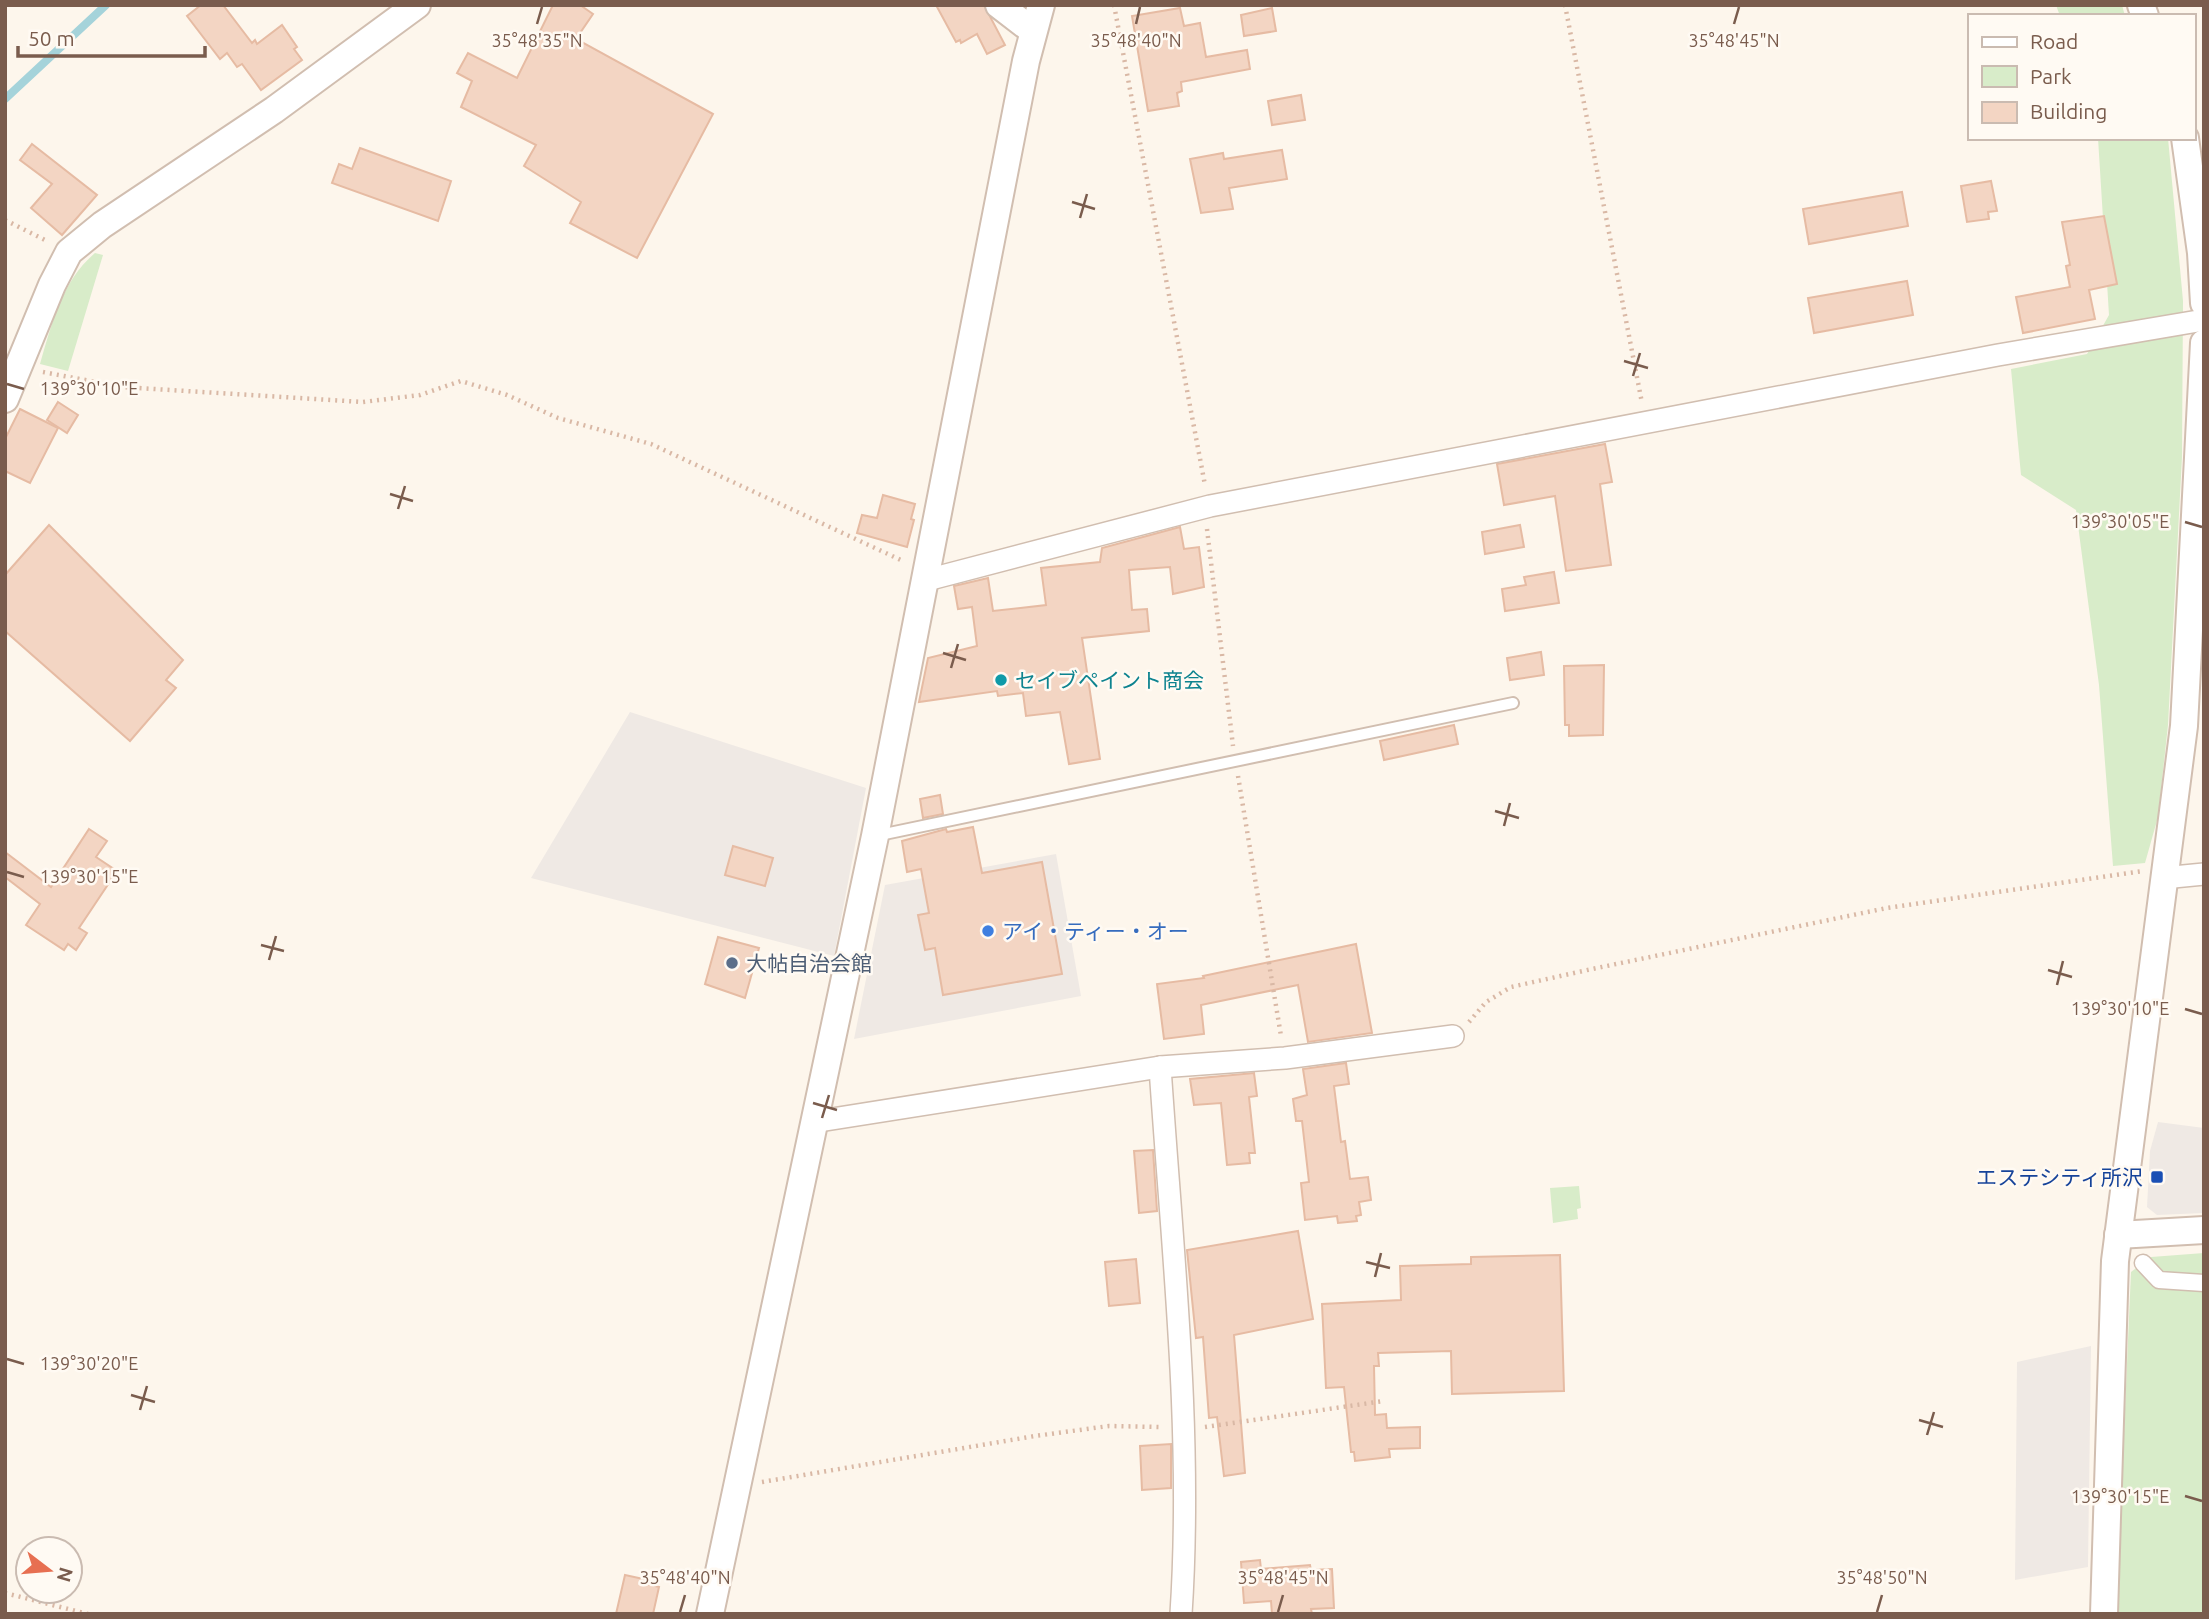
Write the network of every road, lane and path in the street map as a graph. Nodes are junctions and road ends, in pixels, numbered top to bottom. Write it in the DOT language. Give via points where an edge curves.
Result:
graph roads {
  1 [pos="417,5"];
  2 [pos="999,5"];
  3 [pos="1041,5"];
  4 [pos="1114,5"];
  5 [pos="1565,5"];
  6 [pos="1033,31"];
  7 [pos="2186,140"];
  8 [pos="2198,185"];
  9 [pos="5,220"];
  10 [pos="69,252"];
  11 [pos="2204,303"];
  12 [pos="2204,320"];
  13 [pos="2204,343"];
  14 [pos="18,367"];
  15 [pos="5,399"];
  16 [pos="1646,422"];
  17 [pos="1207,507"];
  18 [pos="924,576"];
  19 [pos="1513,703"];
  20 [pos="1235,762"];
  21 [pos="875,836"];
  22 [pos="2164,873"];
  23 [pos="2204,874"];
  24 [pos="1453,1036"];
  25 [pos="1285,1058"];
  26 [pos="1160,1067"];
  27 [pos="813,1122"];
  28 [pos="2204,1230"];
  29 [pos="2118,1235"];
  30 [pos="2143,1263"];
  31 [pos="2204,1283"];
  32 [pos="1384,1401"];
  33 [pos="1183,1427"];
  34 [pos="737,1486"];
  35 [pos="5,1593"];
  36 [pos="88,1614"];
  37 [pos="709,1614"];
  38 [pos="1181,1614"];
  39 [pos="2104,1614"];
  1 -- 10 [label="street"];
  2 -- 6 [label="street"];
  3 -- 6 [label="street"];
  4 -- 17 [label="path"];
  5 -- 16 [label="path"];
  6 -- 18 [label="street"];
  7 -- 8 [label="street"];
  8 -- 11 [label="street"];
  9 -- 10 [label="path"];
  10 -- 14 [label="street"];
  12 -- 16 [label="street"];
  13 -- 22 [label="street" via="2184,726"];
  14 -- 15 [label="street"];
  14 -- 18 [label="path" via="122,387 363,402 420,394 461,381 585,426 651,444"];
  16 -- 17 [label="street"];
  17 -- 18 [label="street"];
  17 -- 20 [label="path"];
  18 -- 21 [label="street"];
  19 -- 20 [label="lane"];
  20 -- 21 [label="lane"];
  20 -- 25 [label="path"];
  21 -- 27 [label="street"];
  22 -- 23 [label="street"];
  22 -- 24 [label="path" via="1887,908 1511,987 1486,1002 1463,1031"];
  22 -- 29 [label="street"];
  24 -- 25 [label="street"];
  25 -- 26 [label="street"];
  26 -- 27 [label="street"];
  26 -- 33 [label="street"];
  27 -- 34 [label="street"];
  28 -- 29 [label="street"];
  29 -- 39 [label="street"];
  30 -- 31 [label="street" via="2159,1280"];
  32 -- 33 [label="path" via="1215,1427"];
  33 -- 34 [label="path" via="1097,1428"];
  33 -- 38 [label="street"];
  34 -- 37 [label="street"];
  35 -- 36 [label="path"];
}
